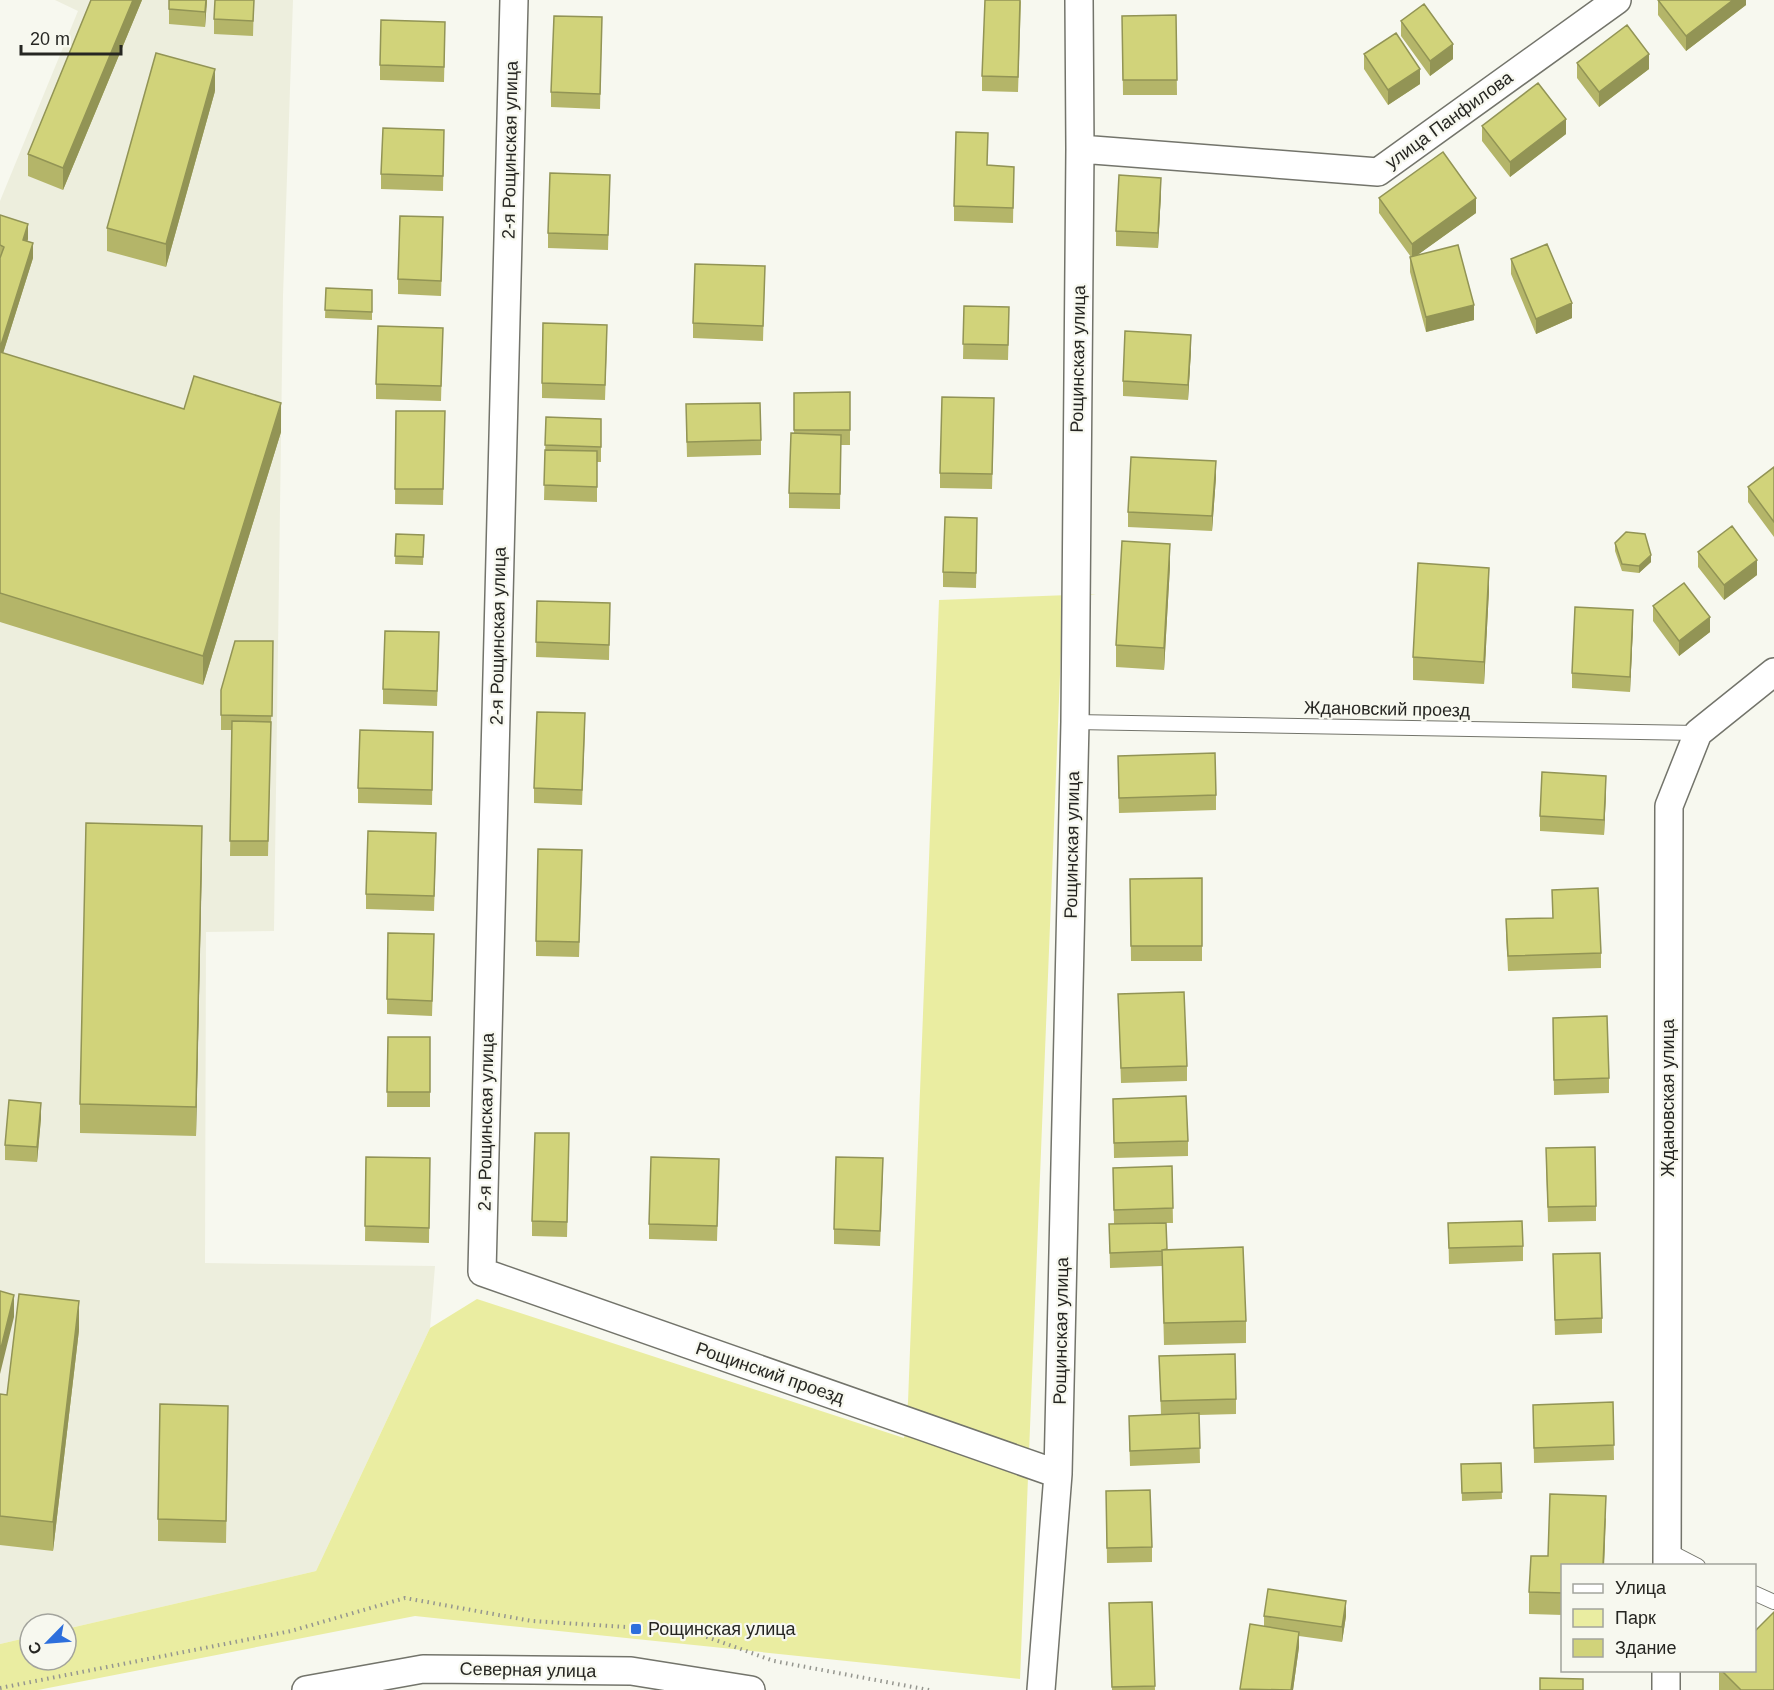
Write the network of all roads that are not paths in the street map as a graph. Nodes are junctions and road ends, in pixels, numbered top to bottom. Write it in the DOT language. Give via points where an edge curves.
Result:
graph roads {
  1 [pos="514,0"];
  2 [pos="1079,0"];
  3 [pos="1617,0"];
  4 [pos="1080,149"];
  5 [pos="1774,672"];
  6 [pos="1075,722"];
  7 [pos="1698,733"];
  8 [pos="482,1272"];
  9 [pos="1058,1474"];
  10 [pos="1667,1558"];
  11 [pos="1690,1564"];
  12 [pos="1756,1593"];
  13 [pos="1774,1602"];
  14 [pos="1666,1672"];
  15 [pos="422,1679"];
  16 [pos="306,1690"];
  17 [pos="751,1690"];
  18 [pos="1041,1690"];
  19 [pos="1666,1690"];
  1 -- 8 [label="street, 2-я Рощинская улица"];
  2 -- 4 [label="street, Рощинская улица"];
  3 -- 4 [label="street, улица Панфилова" via="1378,172"];
  4 -- 6 [label="street, Рощинская улица"];
  5 -- 7 [label="street, Ждановская улица"];
  6 -- 7 [label="lane, Ждановский проезд"];
  6 -- 9 [label="street, Рощинская улица"];
  7 -- 10 [label="street, Ждановская улица" via="1669,806"];
  8 -- 9 [label="street, Рощинский проезд"];
  9 -- 18 [label="street, Рощинская улица"];
  10 -- 11 [label="lane"];
  12 -- 13 [label="lane"];
  14 -- 19 [label="street"];
  15 -- 16 [label="street, Северная улица"];
  15 -- 17 [label="street, Северная улица" via="631,1671"];
}
